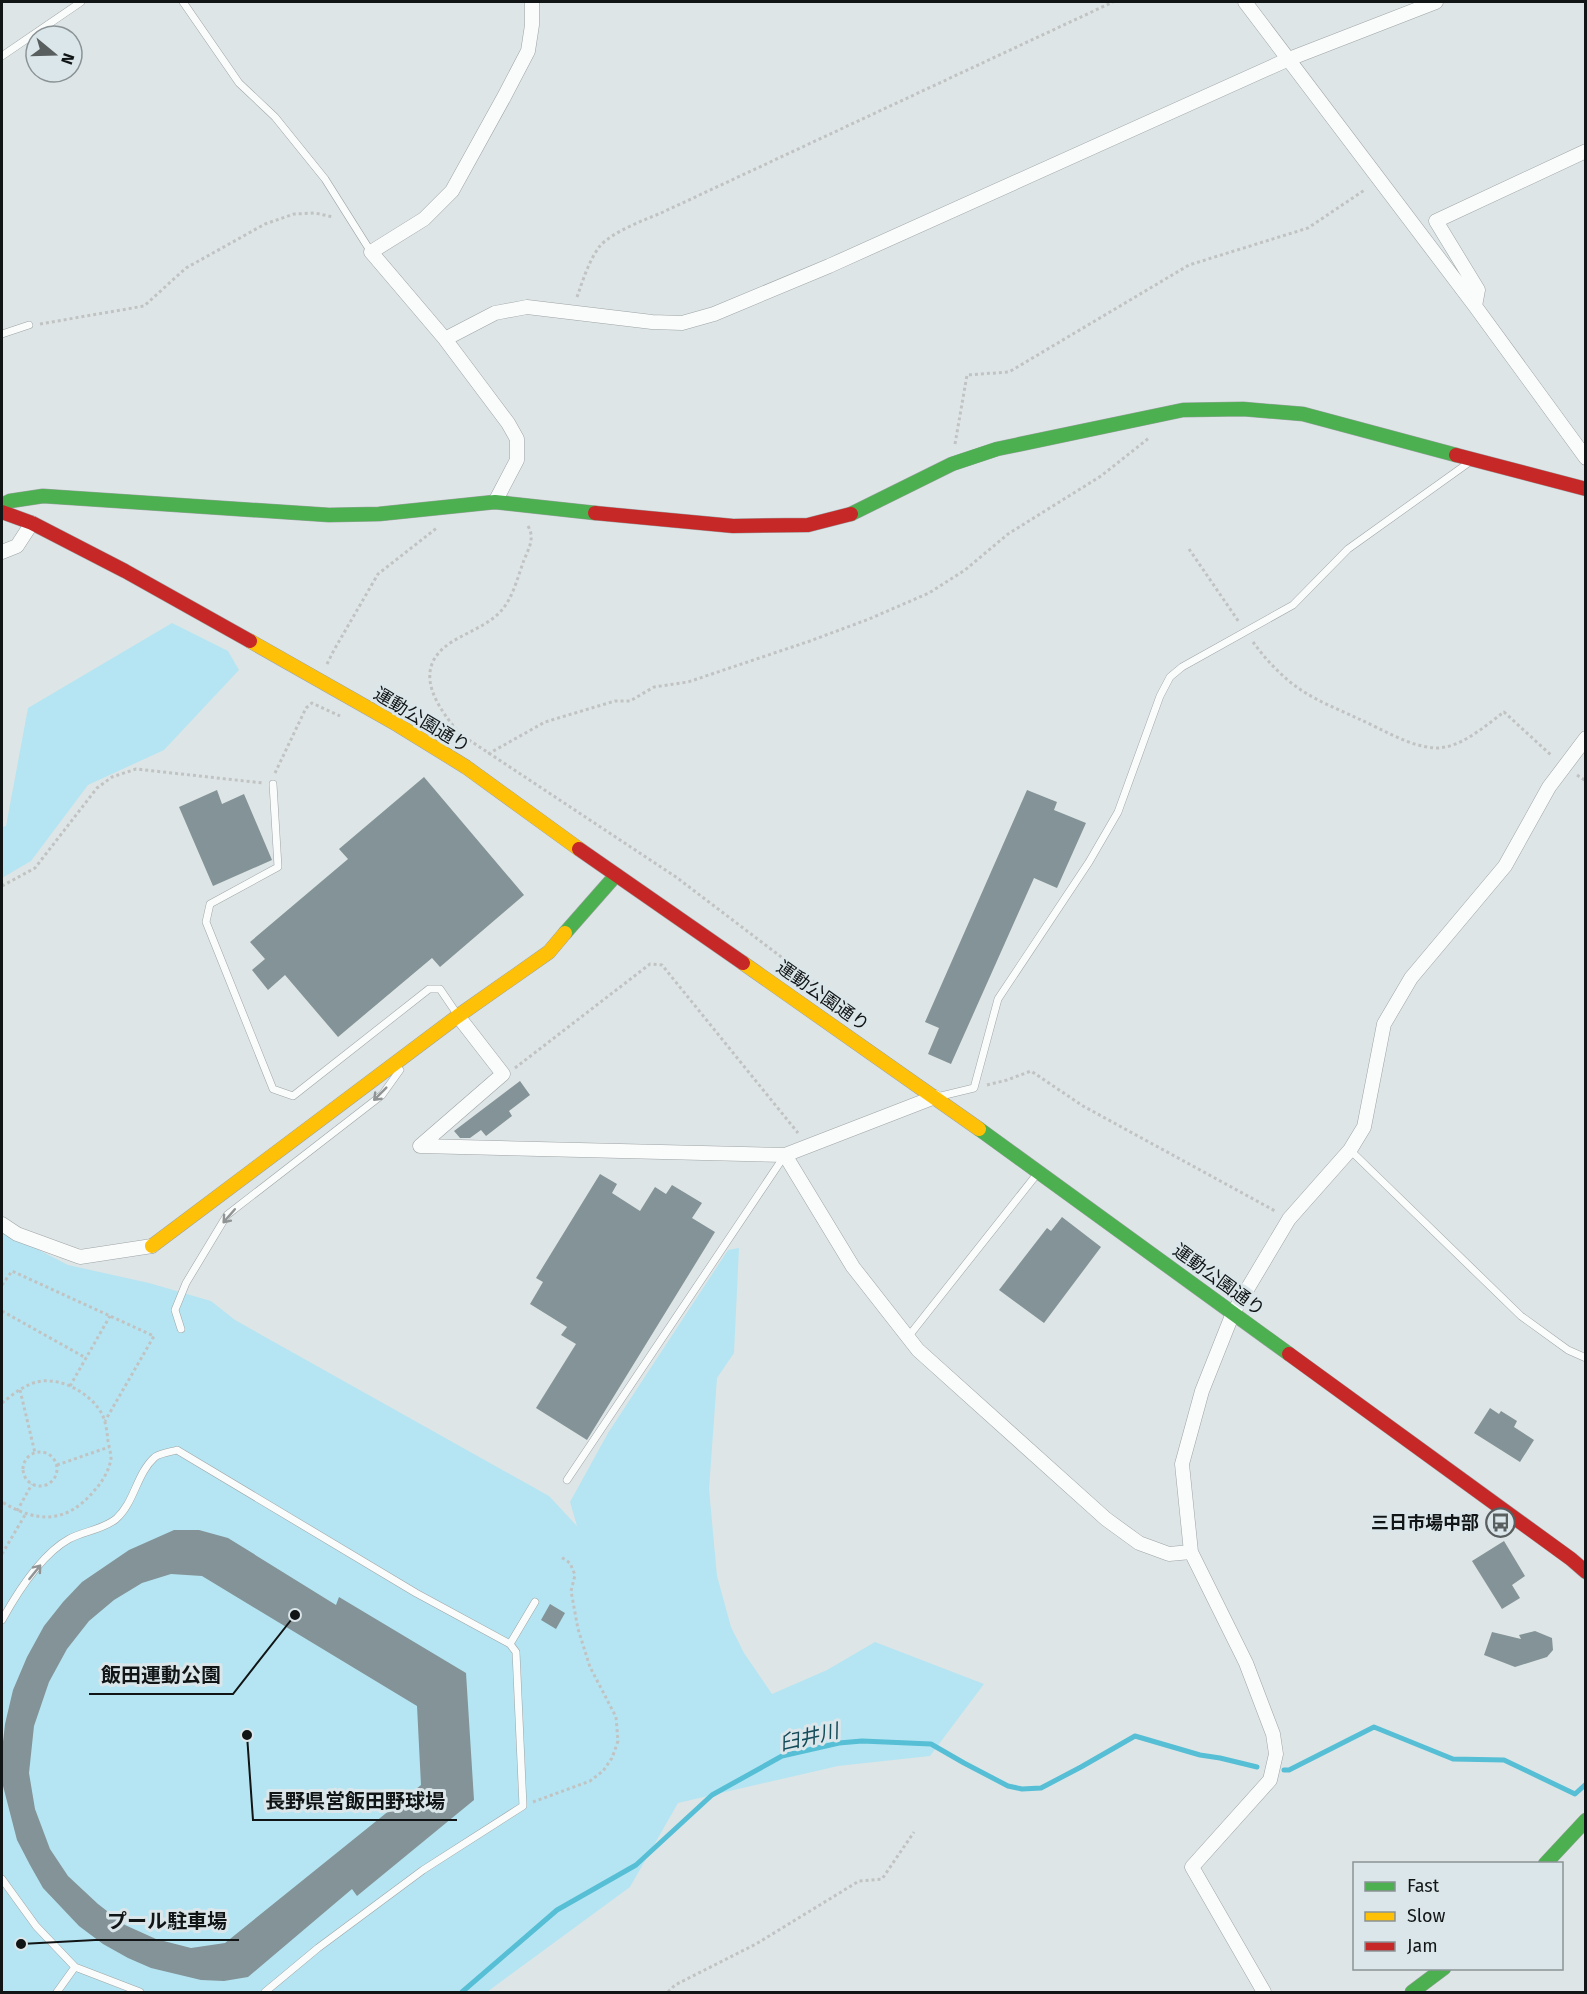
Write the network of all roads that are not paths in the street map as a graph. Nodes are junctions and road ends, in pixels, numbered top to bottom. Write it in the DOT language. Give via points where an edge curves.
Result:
graph roads {
  1 [pos="81,2"];
  2 [pos="183,2"];
  3 [pos="532,2"];
  4 [pos="1245,2"];
  5 [pos="1436,2"];
  6 [pos="2,56"];
  7 [pos="1289,59"];
  8 [pos="1586,151"];
  9 [pos="371,252"];
  10 [pos="1475,306"];
  11 [pos="29,325"];
  12 [pos="2,334"];
  13 [pos="446,339"];
  14 [pos="1475,458"];
  15 [pos="1586,458"];
  16 [pos="1586,489"];
  17 [pos="495,502"];
  18 [pos="2,505"];
  19 [pos="2,512"];
  20 [pos="33,523"];
  21 [pos="2,552"];
  22 [pos="1586,738"];
  23 [pos="273,784"];
  24 [pos="616,875"];
  25 [pos="458,1016"];
  26 [pos="415,1048"];
  27 [pos="936,1097"];
  28 [pos="1350,1150"];
  29 [pos="785,1155"];
  30 [pos="1039,1172"];
  31 [pos="2,1224"];
  32 [pos="1233,1312"];
  33 [pos="181,1329"];
  34 [pos="908,1337"];
  35 [pos="1586,1358"];
  36 [pos="567,1480"];
  37 [pos="1191,1552"];
  38 [pos="1586,1572"];
  39 [pos="535,1602"];
  40 [pos="2,1620"];
  41 [pos="510,1644"];
  42 [pos="1586,1820"];
  43 [pos="1546,1862"];
  44 [pos="2,1879"];
  45 [pos="75,1967"];
  46 [pos="1441,1970"];
  47 [pos="57,1992"];
  48 [pos="140,1992"];
  49 [pos="265,1992"];
  50 [pos="1264,1992"];
  51 [pos="1412,1992"];
  1 -- 6 [label="lane"];
  2 -- 9 [label="lane" via="239,83 275,117 325,179"];
  3 -- 9 [label="street" via="528,51 452,191 424,219"];
  4 -- 7 [label="street"];
  5 -- 7 [label="street"];
  7 -- 10 [label="street"];
  7 -- 13 [label="street" via="714,314 682,323 652,322 527,307 495,313"];
  8 -- 10 [label="street" via="1436,221 1478,290"];
  9 -- 13 [label="street"];
  10 -- 15 [label="street"];
  11 -- 12 [label="lane"];
  13 -- 17 [label="street" via="517,439 517,460"];
  14 -- 16 [label="street"];
  14 -- 17 [label="street" via="1304,414 1214,408 1183,410 997,449 952,464 857,513 808,525 733,526"];
  14 -- 27 [label="lane" via="1348,549 1293,605 1170,677 1118,812 998,999 974,1088"];
  17 -- 18 [label="street" via="329,515 43,496"];
  19 -- 20 [label="street, 運動公園通り"];
  20 -- 21 [label="street" via="17,546"];
  20 -- 24 [label="street, 運動公園通り" via="398,725 466,767"];
  22 -- 28 [label="street" via="1549,787 1505,866 1411,978 1384,1024 1364,1127"];
  23 -- 25 [label="lane" via="278,867 210,904 206,922 273,1089 293,1096 429,989 440,989"];
  24 -- 25 [label="street" via="549,952"];
  24 -- 27 [label="street, 運動公園通り"];
  25 -- 26 [label="street"];
  25 -- 29 [label="street" via="503,1074 420,1146"];
  26 -- 31 [label="street" via="152,1246 80,1257 17,1234"];
  26 -- 33 [label="lane, one-way" via="382,1095 227,1215 186,1283 175,1310"];
  27 -- 29 [label="street"];
  27 -- 30 [label="street, 運動公園通り"];
  28 -- 32 [label="street" via="1289,1219"];
  28 -- 35 [label="lane" via="1521,1316 1568,1350"];
  29 -- 34 [label="street" via="853,1267"];
  29 -- 36 [label="lane"];
  30 -- 32 [label="street, 運動公園通り"];
  30 -- 34 [label="lane"];
  32 -- 37 [label="street" via="1202,1392 1182,1464"];
  32 -- 38 [label="street, 運動公園通り"];
  34 -- 37 [label="street" via="1106,1519 1138,1543 1169,1554"];
  37 -- 50 [label="street" via="1246,1663 1273,1734 1276,1754 1270,1780 1192,1867"];
  39 -- 41 [label="lane"];
  40 -- 41 [label="lane, one-way" via="16,1594 44,1560 69,1539 115,1520 129,1505 142,1474 156,1455 177,1450 416,1593"];
  41 -- 49 [label="lane" via="516,1652 523,1806 423,1870"];
  42 -- 43 [label="street"];
  44 -- 45 [label="lane" via="36,1926"];
  45 -- 47 [label="lane"];
  45 -- 48 [label="lane"];
  46 -- 51 [label="street"];
}
